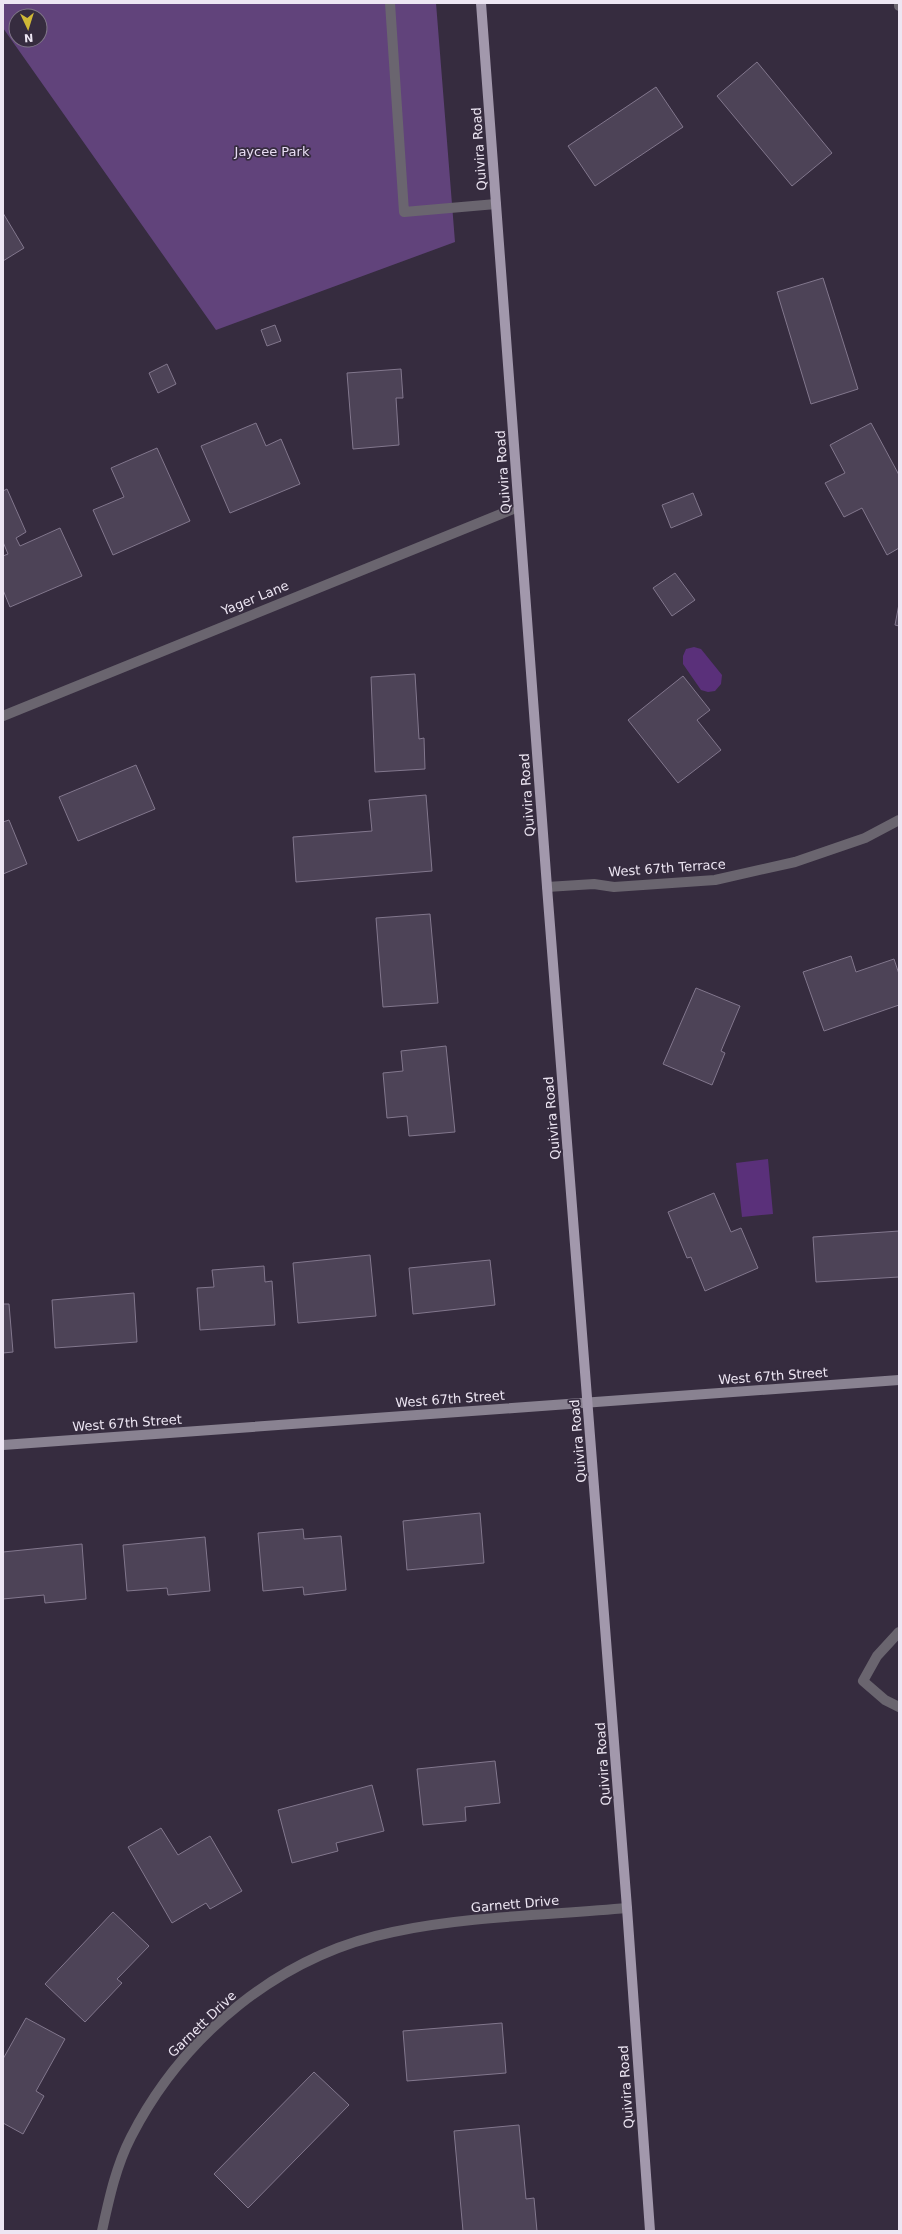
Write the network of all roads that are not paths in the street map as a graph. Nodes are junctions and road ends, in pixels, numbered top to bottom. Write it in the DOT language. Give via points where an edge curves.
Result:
graph roads {
  1 [pos="390,3"];
  2 [pos="481,3"];
  3 [pos="899,3"];
  4 [pos="899,6"];
  5 [pos="496,204"];
  6 [pos="518,507"];
  7 [pos="3,716"];
  8 [pos="899,820"];
  9 [pos="547,887"];
  10 [pos="899,1380"];
  11 [pos="588,1402"];
  12 [pos="3,1445"];
  13 [pos="899,1632"];
  14 [pos="899,1707"];
  15 [pos="627,1908"];
  16 [pos="102,2231"];
  17 [pos="650,2231"];
  1 -- 5 [label="street" via="404,212"];
  2 -- 5 [label="main road, Quivira Road"];
  3 -- 4 [label="street"];
  5 -- 6 [label="main road, Quivira Road"];
  6 -- 7 [label="street, Yager Lane"];
  6 -- 9 [label="main road, Quivira Road"];
  8 -- 9 [label="street, West 67th Terrace" via="865,838 795,862 715,880 614,887 594,884"];
  9 -- 11 [label="main road, Quivira Road"];
  10 -- 11 [label="street, West 67th Street"];
  11 -- 12 [label="street, West 67th Street"];
  11 -- 15 [label="main road, Quivira Road"];
  13 -- 14 [label="street" via="877,1656 863,1681 885,1700"];
  15 -- 16 [label="street, Garnett Drive" via="462,1922 393,1932 351,1943 294,1968 235,2006 185,2056 161,2087 131,2138 111,2189"];
  15 -- 17 [label="main road, Quivira Road"];
}
